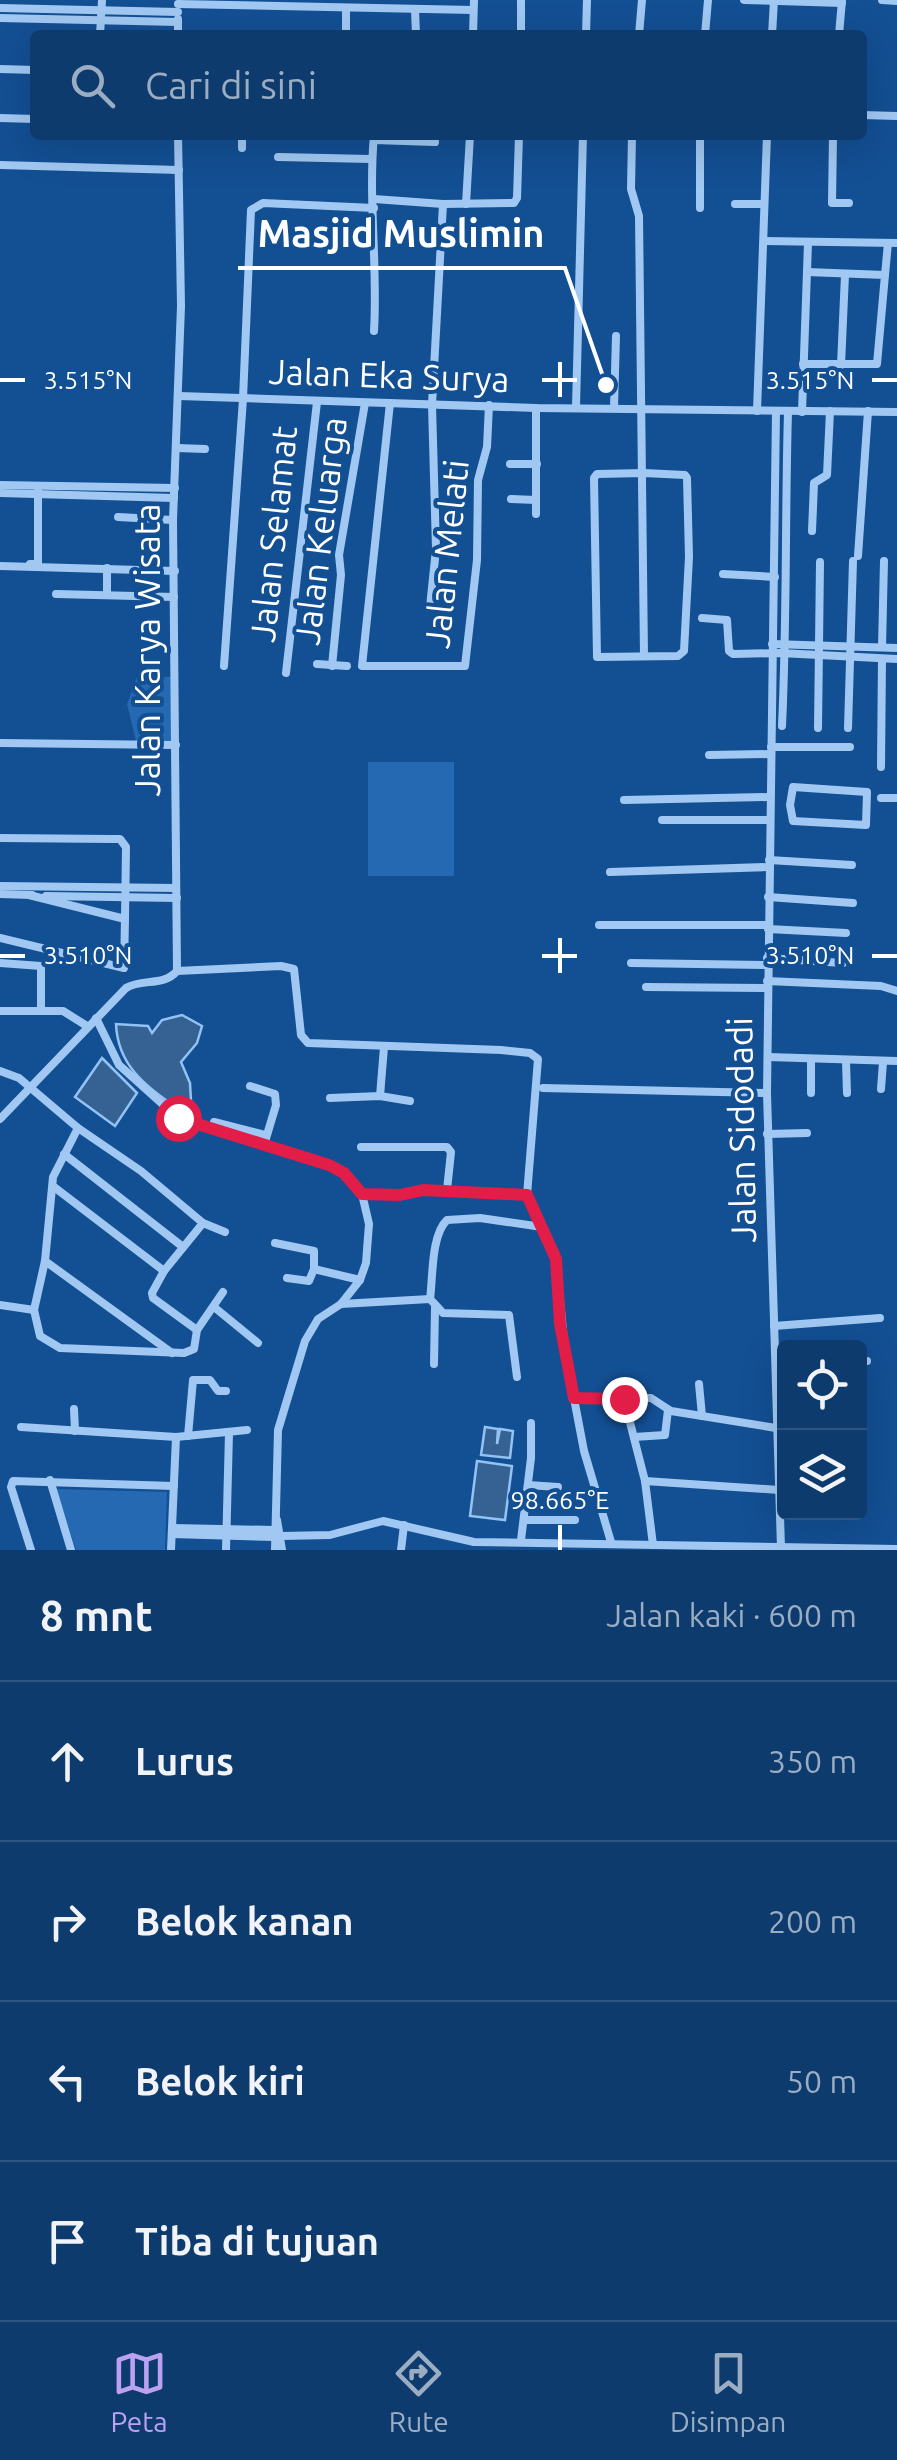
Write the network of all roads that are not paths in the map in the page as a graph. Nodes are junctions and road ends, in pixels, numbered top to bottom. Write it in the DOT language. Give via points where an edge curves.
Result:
graph roads {
  1 [pos="521,0"];
  2 [pos="587,0"];
  3 [pos="642,0"];
  4 [pos="708,0"];
  5 [pos="744,0"];
  6 [pos="774,0"];
  7 [pos="882,0"];
  8 [pos="842,1"];
  9 [pos="897,1"];
  10 [pos="102,5"];
  11 [pos="474,5"];
  12 [pos="0,8"];
  13 [pos="346,8"];
  14 [pos="415,9"];
  15 [pos="178,10"];
  16 [pos="0,18"];
  17 [pos="101,21"];
  18 [pos="100,30"];
  19 [pos="346,30"];
  20 [pos="416,30"];
  21 [pos="473,30"];
  22 [pos="521,30"];
  23 [pos="586,30"];
  24 [pos="639,30"];
  25 [pos="705,30"];
  26 [pos="772,30"];
  27 [pos="839,30"];
  28 [pos="0,70"];
  29 [pos="30,70"];
  30 [pos="867,115"];
  31 [pos="897,116"];
  32 [pos="0,118"];
  33 [pos="30,118"];
  34 [pos="178,140"];
  35 [pos="242,140"];
  36 [pos="374,140"];
  37 [pos="404,140"];
  38 [pos="470,140"];
  39 [pos="519,140"];
  40 [pos="582,140"];
  41 [pos="632,140"];
  42 [pos="700,140"];
  43 [pos="767,140"];
  44 [pos="833,140"];
  45 [pos="435,142"];
  46 [pos="242,148"];
  47 [pos="278,158"];
  48 [pos="372,159"];
  49 [pos="0,165"];
  50 [pos="179,170"];
  51 [pos="849,203"];
  52 [pos="374,204"];
  53 [pos="443,204"];
  54 [pos="466,204"];
  55 [pos="736,204"];
  56 [pos="764,204"];
  57 [pos="700,208"];
  58 [pos="764,240"];
  59 [pos="808,243"];
  60 [pos="893,243"];
  61 [pos="807,272"];
  62 [pos="845,274"];
  63 [pos="885,275"];
  64 [pos="882,326"];
  65 [pos="897,327"];
  66 [pos="374,331"];
  67 [pos="616,336"];
  68 [pos="802,364"];
  69 [pos="841,365"];
  70 [pos="179,396"];
  71 [pos="243,399"];
  72 [pos="317,402"];
  73 [pos="366,403"];
  74 [pos="390,403"];
  75 [pos="432,405"];
  76 [pos="489,405"];
  77 [pos="576,407"];
  78 [pos="536,408"];
  79 [pos="614,408"];
  80 [pos="642,408"];
  81 [pos="757,411"];
  82 [pos="776,411"];
  83 [pos="830,411"];
  84 [pos="868,411"];
  85 [pos="788,412"];
  86 [pos="802,412"];
  87 [pos="897,412"];
  88 [pos="177,448"];
  89 [pos="205,449"];
  90 [pos="510,464"];
  91 [pos="537,464"];
  92 [pos="644,473"];
  93 [pos="0,489"];
  94 [pos="38,490"];
  95 [pos="174,493"];
  96 [pos="511,500"];
  97 [pos="536,500"];
  98 [pos="536,514"];
  99 [pos="118,517"];
  100 [pos="173,520"];
  101 [pos="812,531"];
  102 [pos="884,561"];
  103 [pos="820,562"];
  104 [pos="0,564"];
  105 [pos="107,568"];
  106 [pos="175,571"];
  107 [pos="723,574"];
  108 [pos="774,577"];
  109 [pos="56,594"];
  110 [pos="107,595"];
  111 [pos="174,596"];
  112 [pos="430,607"];
  113 [pos="702,618"];
  114 [pos="882,647"];
  115 [pos="897,648"];
  116 [pos="771,649"];
  117 [pos="786,650"];
  118 [pos="818,651"];
  119 [pos="852,653"];
  120 [pos="644,656"];
  121 [pos="882,659"];
  122 [pos="897,659"];
  123 [pos="317,664"];
  124 [pos="224,666"];
  125 [pos="332,666"];
  126 [pos="347,666"];
  127 [pos="286,673"];
  128 [pos="782,726"];
  129 [pos="818,728"];
  130 [pos="848,728"];
  131 [pos="0,743"];
  132 [pos="176,744"];
  133 [pos="850,747"];
  134 [pos="771,750"];
  135 [pos="709,754"];
  136 [pos="881,767"];
  137 [pos="881,798"];
  138 [pos="897,798"];
  139 [pos="624,800"];
  140 [pos="769,802"];
  141 [pos="790,805"];
  142 [pos="662,820"];
  143 [pos="768,820"];
  144 [pos="0,838"];
  145 [pos="769,863"];
  146 [pos="852,865"];
  147 [pos="610,872"];
  148 [pos="0,886"];
  149 [pos="125,893"];
  150 [pos="176,893"];
  151 [pos="0,894"];
  152 [pos="29,895"];
  153 [pos="768,897"];
  154 [pos="853,903"];
  155 [pos="125,919"];
  156 [pos="599,925"];
  157 [pos="768,927"];
  158 [pos="846,933"];
  159 [pos="0,938"];
  160 [pos="767,962"];
  161 [pos="843,962"];
  162 [pos="0,963"];
  163 [pos="631,963"];
  164 [pos="177,971"];
  165 [pos="897,978"];
  166 [pos="767,984"];
  167 [pos="646,987"];
  168 [pos="896,991"];
  169 [pos="41,1011"];
  170 [pos="0,1012"];
  171 [pos="96,1018"];
  172 [pos="86,1026"];
  173 [pos="384,1047"];
  174 [pos="768,1057"];
  175 [pos="811,1059"];
  176 [pos="846,1061"];
  177 [pos="882,1062"];
  178 [pos="897,1062"];
  179 [pos="0,1071"];
  180 [pos="250,1086"];
  181 [pos="32,1088"];
  182 [pos="544,1088"];
  183 [pos="881,1090"];
  184 [pos="767,1093"];
  185 [pos="811,1093"];
  186 [pos="847,1093"];
  187 [pos="380,1096"];
  188 [pos="330,1098"];
  189 [pos="410,1101"];
  190 [pos="0,1120"];
  191 [pos="214,1122"];
  192 [pos="78,1128"];
  193 [pos="807,1133"];
  194 [pos="266,1134"];
  195 [pos="768,1134"];
  196 [pos="264,1145"];
  197 [pos="361,1147"];
  198 [pos="64,1154"];
  199 [pos="54,1188"];
  200 [pos="447,1190"];
  201 [pos="362,1194"];
  202 [pos="527,1195"];
  203 [pos="204,1223"];
  204 [pos="542,1227"];
  205 [pos="225,1232"];
  206 [pos="275,1242"];
  207 [pos="183,1247"];
  208 [pos="45,1261"];
  209 [pos="314,1269"];
  210 [pos="164,1271"];
  211 [pos="287,1278"];
  212 [pos="360,1280"];
  213 [pos="224,1292"];
  214 [pos="432,1303"];
  215 [pos="340,1304"];
  216 [pos="0,1305"];
  217 [pos="214,1307"];
  218 [pos="34,1310"];
  219 [pos="880,1318"];
  220 [pos="774,1326"];
  221 [pos="198,1330"];
  222 [pos="258,1342"];
  223 [pos="777,1346"];
  224 [pos="172,1353"];
  225 [pos="434,1364"];
  226 [pos="517,1377"];
  227 [pos="699,1384"];
  228 [pos="226,1391"];
  229 [pos="574,1398"];
  230 [pos="624,1399"];
  231 [pos="74,1409"];
  232 [pos="668,1410"];
  233 [pos="777,1412"];
  234 [pos="702,1416"];
  235 [pos="531,1424"];
  236 [pos="21,1426"];
  237 [pos="776,1428"];
  238 [pos="247,1430"];
  239 [pos="75,1431"];
  240 [pos="229,1433"];
  241 [pos="188,1436"];
  242 [pos="634,1436"];
  243 [pos="176,1437"];
  244 [pos="777,1444"];
  245 [pos="50,1480"];
  246 [pos="645,1481"];
  247 [pos="528,1484"];
  248 [pos="174,1486"];
  249 [pos="558,1488"];
  250 [pos="777,1490"];
  251 [pos="524,1520"];
  252 [pos="575,1520"];
  253 [pos="783,1520"];
  254 [pos="404,1525"];
  255 [pos="172,1531"];
  256 [pos="227,1532"];
  257 [pos="277,1534"];
  258 [pos="520,1540"];
  259 [pos="610,1542"];
  260 [pos="462,1546"];
  261 [pos="658,1547"];
  262 [pos="786,1549"];
  263 [pos="897,1549"];
  264 [pos="31,1550"];
  265 [pos="71,1550"];
  266 [pos="171,1550"];
  267 [pos="226,1550"];
  268 [pos="278,1550"];
  269 [pos="401,1550"];
  270 [pos="796,1550"];
  1 -- 22 [label="street"];
  2 -- 23 [label="street"];
  3 -- 24 [label="street"];
  4 -- 25 [label="street"];
  5 -- 6 [label="street"];
  6 -- 8 [label="street"];
  6 -- 26 [label="street"];
  7 -- 9 [label="street"];
  8 -- 27 [label="street"];
  10 -- 12 [label="street"];
  10 -- 15 [label="street"];
  10 -- 17 [label="street"];
  11 -- 14 [label="street"];
  11 -- 21 [label="street"];
  13 -- 14 [label="street"];
  13 -- 15 [label="street"];
  13 -- 19 [label="street"];
  14 -- 20 [label="street"];
  15 -- 17 [label="street"];
  16 -- 17 [label="street"];
  17 -- 18 [label="street"];
  28 -- 29 [label="street"];
  30 -- 31 [label="street"];
  32 -- 33 [label="street"];
  34 -- 50 [label="street, Jalan Karya Wisata"];
  35 -- 46 [label="street"];
  36 -- 48 [label="street"];
  37 -- 45 [label="street"];
  38 -- 54 [label="street"];
  39 -- 54 [label="street" via="516,201"];
  40 -- 77 [label="street"];
  41 -- 80 [label="street" via="631,189 640,216"];
  42 -- 57 [label="street"];
  43 -- 56 [label="street"];
  44 -- 51 [label="street" via="832,203"];
  47 -- 48 [label="street"];
  48 -- 52 [label="street"];
  49 -- 50 [label="street"];
  50 -- 70 [label="street, Jalan Karya Wisata"];
  52 -- 53 [label="street"];
  52 -- 66 [label="street"];
  52 -- 71 [label="street" via="252,208"];
  53 -- 54 [label="street"];
  53 -- 75 [label="street"];
  55 -- 56 [label="street"];
  56 -- 58 [label="street"];
  58 -- 59 [label="street"];
  58 -- 81 [label="street"];
  59 -- 60 [label="street"];
  59 -- 61 [label="street"];
  60 -- 63 [label="street"];
  61 -- 62 [label="street"];
  61 -- 68 [label="street"];
  62 -- 63 [label="street"];
  62 -- 69 [label="street"];
  63 -- 64 [label="street"];
  64 -- 65 [label="street"];
  64 -- 69 [label="street" via="876,365"];
  67 -- 79 [label="street"];
  68 -- 69 [label="street"];
  68 -- 86 [label="street"];
  70 -- 71 [label="street, Jalan Eka Surya"];
  70 -- 88 [label="street, Jalan Karya Wisata"];
  71 -- 72 [label="street, Jalan Eka Surya"];
  71 -- 124 [label="street"];
  72 -- 73 [label="street, Jalan Eka Surya"];
  72 -- 127 [label="street, Jalan Selamat"];
  73 -- 74 [label="street, Jalan Eka Surya"];
  73 -- 125 [label="street, Jalan Keluarga" via="338,555"];
  74 -- 75 [label="street, Jalan Eka Surya"];
  74 -- 76 [label="street, Jalan Melati" via="362,666 465,666"];
  75 -- 76 [label="street, Jalan Eka Surya"];
  75 -- 112 [label="street" via="436,549"];
  76 -- 78 [label="street, Jalan Eka Surya"];
  77 -- 78 [label="street, Jalan Eka Surya"];
  77 -- 79 [label="street, Jalan Eka Surya"];
  78 -- 91 [label="street"];
  79 -- 80 [label="street, Jalan Eka Surya"];
  80 -- 81 [label="street, Jalan Eka Surya"];
  80 -- 92 [label="street"];
  81 -- 82 [label="street, Jalan Eka Surya"];
  82 -- 85 [label="street, Jalan Eka Surya"];
  82 -- 108 [label="street, Jalan Sidodadi"];
  83 -- 84 [label="street, Jalan Eka Surya"];
  83 -- 86 [label="street, Jalan Eka Surya"];
  83 -- 101 [label="street" via="827,475 814,483"];
  84 -- 87 [label="street, Jalan Eka Surya"];
  84 -- 119 [label="street"];
  85 -- 86 [label="street, Jalan Eka Surya"];
  85 -- 117 [label="street"];
  88 -- 89 [label="street"];
  88 -- 95 [label="street, Jalan Karya Wisata"];
  90 -- 91 [label="street"];
  91 -- 97 [label="street"];
  92 -- 120 [label="street"];
  92 -- 120 [label="street" via="687,478 690,557 684,651"];
  92 -- 120 [label="street" via="597,474 594,484 598,656"];
  93 -- 94 [label="street"];
  94 -- 95 [label="street"];
  94 -- 104 [label="street" via="38,564"];
  95 -- 100 [label="street, Jalan Karya Wisata"];
  96 -- 97 [label="street"];
  97 -- 98 [label="street"];
  99 -- 100 [label="street"];
  100 -- 106 [label="street, Jalan Karya Wisata"];
  102 -- 114 [label="street"];
  103 -- 118 [label="street"];
  104 -- 105 [label="street"];
  105 -- 106 [label="street"];
  105 -- 110 [label="street"];
  106 -- 111 [label="street, Jalan Karya Wisata"];
  107 -- 108 [label="street"];
  108 -- 116 [label="street, Jalan Sidodadi"];
  109 -- 110 [label="street"];
  110 -- 111 [label="street"];
  111 -- 132 [label="street, Jalan Karya Wisata"];
  113 -- 116 [label="street" via="728,620 730,653"];
  114 -- 115 [label="street"];
  114 -- 119 [label="street"];
  116 -- 117 [label="street"];
  116 -- 134 [label="street, Jalan Sidodadi"];
  117 -- 118 [label="street"];
  117 -- 128 [label="street"];
  118 -- 119 [label="street"];
  118 -- 129 [label="street"];
  119 -- 121 [label="street"];
  119 -- 130 [label="street"];
  121 -- 122 [label="street"];
  121 -- 136 [label="street"];
  123 -- 125 [label="street"];
  125 -- 126 [label="street"];
  131 -- 132 [label="street"];
  132 -- 150 [label="street, Jalan Karya Wisata"];
  133 -- 134 [label="street"];
  134 -- 135 [label="street"];
  134 -- 140 [label="street, Jalan Sidodadi"];
  137 -- 138 [label="street"];
  139 -- 140 [label="street"];
  140 -- 141 [label="street"];
  140 -- 143 [label="street, Jalan Sidodadi"];
  141 -- 141 [label="street" via="793,822 866,826 867,792 792,787"];
  142 -- 143 [label="street"];
  143 -- 145 [label="street, Jalan Sidodadi"];
  144 -- 149 [label="street" via="120,839 126,849"];
  145 -- 146 [label="street"];
  145 -- 147 [label="street"];
  145 -- 153 [label="street, Jalan Sidodadi"];
  148 -- 149 [label="street"];
  149 -- 150 [label="street"];
  149 -- 152 [label="street"];
  149 -- 155 [label="street"];
  150 -- 164 [label="street, Jalan Karya Wisata"];
  151 -- 152 [label="street"];
  152 -- 155 [label="street"];
  153 -- 154 [label="street"];
  153 -- 157 [label="street, Jalan Sidodadi"];
  155 -- 159 [label="street" via="124,968"];
  156 -- 157 [label="street"];
  157 -- 158 [label="street"];
  157 -- 160 [label="street, Jalan Sidodadi"];
  160 -- 161 [label="street"];
  160 -- 163 [label="street"];
  160 -- 166 [label="street, Jalan Sidodadi"];
  162 -- 169 [label="street" via="42,966"];
  164 -- 171 [label="street" via="133,984"];
  164 -- 173 [label="street" via="290,966 304,1041"];
  165 -- 168 [label="street"];
  166 -- 167 [label="street"];
  166 -- 168 [label="street"];
  166 -- 174 [label="street, Jalan Sidodadi"];
  169 -- 170 [label="street"];
  169 -- 172 [label="street" via="63,1011"];
  171 -- 172 [label="street"];
  171 -- 196 [label="street" via="119,1066 178,1118"];
  172 -- 181 [label="street"];
  173 -- 187 [label="street"];
  173 -- 202 [label="street" via="536,1057"];
  174 -- 175 [label="street"];
  174 -- 184 [label="street, Jalan Sidodadi"];
  175 -- 176 [label="street"];
  175 -- 185 [label="street"];
  176 -- 177 [label="street"];
  176 -- 186 [label="street"];
  177 -- 178 [label="street"];
  177 -- 183 [label="street"];
  179 -- 181 [label="street"];
  180 -- 194 [label="street" via="275,1094"];
  181 -- 190 [label="street"];
  181 -- 192 [label="street"];
  182 -- 184 [label="street"];
  184 -- 195 [label="street, Jalan Sidodadi"];
  187 -- 188 [label="street"];
  187 -- 189 [label="street"];
  191 -- 194 [label="street"];
  192 -- 198 [label="street"];
  192 -- 203 [label="street"];
  193 -- 195 [label="street"];
  194 -- 196 [label="street"];
  195 -- 220 [label="street, Jalan Sidodadi"];
  196 -- 201 [label="street" via="329,1165"];
  197 -- 200 [label="street" via="447,1147"];
  198 -- 199 [label="street"];
  198 -- 207 [label="street"];
  199 -- 208 [label="street"];
  199 -- 210 [label="street"];
  200 -- 201 [label="street"];
  200 -- 202 [label="street"];
  201 -- 212 [label="street" via="369,1224"];
  202 -- 204 [label="street"];
  203 -- 205 [label="street"];
  203 -- 207 [label="street"];
  204 -- 214 [label="street" via="480,1218 444,1221"];
  204 -- 229 [label="street" via="556,1259"];
  206 -- 209 [label="street" via="314,1252"];
  207 -- 210 [label="street"];
  208 -- 218 [label="street"];
  208 -- 224 [label="street"];
  209 -- 211 [label="street" via="310,1281"];
  209 -- 212 [label="street"];
  210 -- 221 [label="street" via="152,1296"];
  212 -- 215 [label="street"];
  213 -- 217 [label="street"];
  214 -- 215 [label="street"];
  214 -- 225 [label="street"];
  214 -- 226 [label="street" via="443,1313 508,1315"];
  215 -- 257 [label="street" via="312,1327 281,1418"];
  216 -- 218 [label="street"];
  217 -- 221 [label="street"];
  217 -- 222 [label="street"];
  218 -- 224 [label="street" via="40,1336 60,1348"];
  219 -- 220 [label="street"];
  220 -- 223 [label="street, Jalan Sidodadi"];
  221 -- 224 [label="street" via="192,1350"];
  227 -- 234 [label="street"];
  228 -- 241 [label="street" via="210,1380 192,1380"];
  229 -- 230 [label="street"];
  229 -- 259 [label="street"];
  230 -- 232 [label="street" via="655,1398"];
  230 -- 242 [label="street"];
  231 -- 239 [label="street"];
  232 -- 234 [label="street"];
  232 -- 242 [label="street" via="665,1435"];
  233 -- 237 [label="street, Jalan Sidodadi"];
  234 -- 237 [label="street"];
  235 -- 247 [label="street"];
  236 -- 239 [label="street"];
  237 -- 244 [label="street, Jalan Sidodadi"];
  238 -- 240 [label="street"];
  239 -- 243 [label="street"];
  240 -- 241 [label="street"];
  240 -- 256 [label="street"];
  241 -- 243 [label="street"];
  242 -- 246 [label="street"];
  243 -- 248 [label="street"];
  245 -- 248 [label="street"];
  245 -- 264 [label="street" via="11,1483"];
  245 -- 265 [label="street"];
  246 -- 250 [label="street"];
  246 -- 261 [label="street"];
  247 -- 249 [label="street"];
  247 -- 251 [label="street"];
  248 -- 255 [label="street"];
  251 -- 252 [label="street"];
  251 -- 258 [label="street"];
  253 -- 262 [label="street, Jalan Sidodadi"];
  254 -- 257 [label="street" via="374,1522 330,1535"];
  254 -- 260 [label="street"];
  254 -- 269 [label="street"];
  255 -- 256 [label="street"];
  255 -- 266 [label="street"];
  256 -- 257 [label="street"];
  256 -- 267 [label="street"];
  257 -- 268 [label="street"];
  258 -- 259 [label="street"];
  258 -- 260 [label="street"];
  259 -- 261 [label="street"];
  261 -- 262 [label="street"];
  262 -- 270 [label="street"];
  263 -- 270 [label="street"];
}
